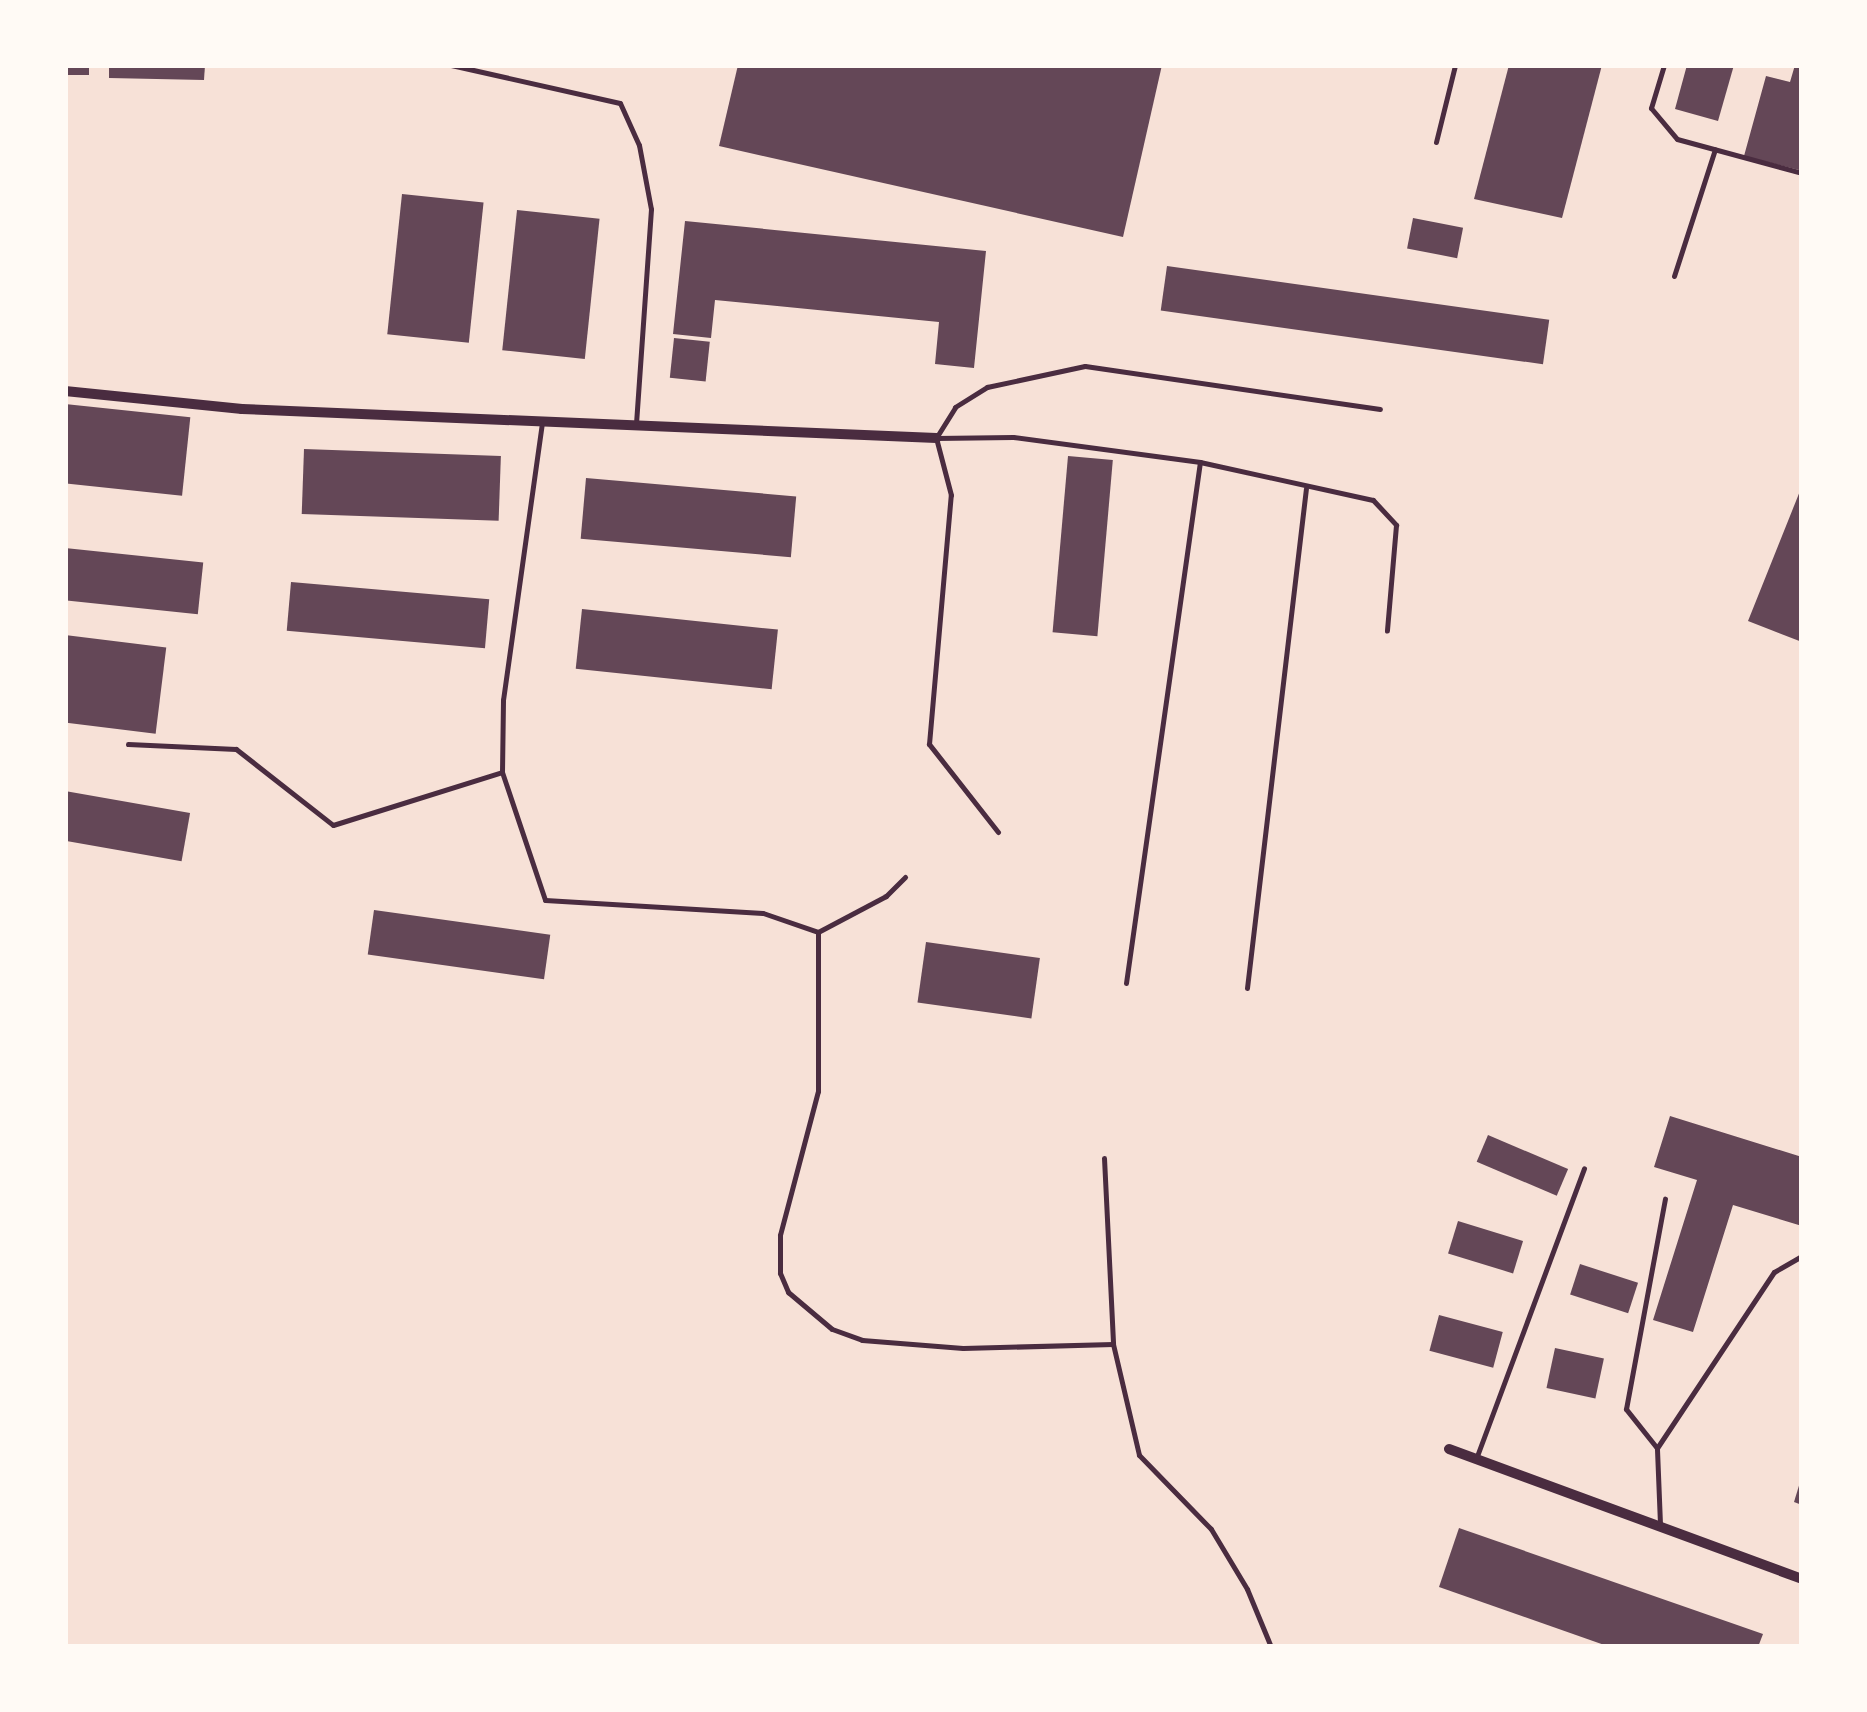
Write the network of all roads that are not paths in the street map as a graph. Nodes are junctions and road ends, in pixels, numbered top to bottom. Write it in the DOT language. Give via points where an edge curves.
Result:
graph roads {
  1 [pos="451,65"];
  2 [pos="1455,65"];
  3 [pos="1664,65"];
  4 [pos="1436,142"];
  5 [pos="1715,149"];
  6 [pos="1802,173"];
  7 [pos="1674,276"];
  8 [pos="65,391"];
  9 [pos="1380,409"];
  10 [pos="542,423"];
  11 [pos="636,427"];
  12 [pos="936,438"];
  13 [pos="1200,462"];
  14 [pos="1306,488"];
  15 [pos="1388,632"];
  16 [pos="128,744"];
  17 [pos="502,772"];
  18 [pos="998,832"];
  19 [pos="904,877"];
  20 [pos="818,932"];
  21 [pos="1126,983"];
  22 [pos="1247,988"];
  23 [pos="1104,1158"];
  24 [pos="1584,1168"];
  25 [pos="1665,1198"];
  26 [pos="1802,1256"];
  27 [pos="1113,1344"];
  28 [pos="1657,1448"];
  29 [pos="1448,1449"];
  30 [pos="1476,1459"];
  31 [pos="1660,1527"];
  32 [pos="1802,1579"];
  33 [pos="1271,1647"];
  1 -- 11 [label="lane" via="620,103 639,145 651,209"];
  2 -- 4 [label="lane"];
  3 -- 5 [label="lane" via="1651,108 1678,138"];
  5 -- 6 [label="lane"];
  5 -- 7 [label="lane"];
  8 -- 10 [label="street" via="242,409"];
  9 -- 12 [label="lane" via="1085,366 987,387 955,406"];
  10 -- 11 [label="street"];
  10 -- 17 [label="lane" via="504,700"];
  11 -- 12 [label="street"];
  12 -- 13 [label="lane" via="1012,437"];
  12 -- 18 [label="lane" via="950,494 928,744"];
  13 -- 14 [label="lane"];
  13 -- 21 [label="lane"];
  14 -- 15 [label="lane" via="1373,500 1396,525"];
  14 -- 22 [label="lane"];
  16 -- 17 [label="lane" via="236,749 333,825"];
  17 -- 20 [label="lane" via="545,900 762,914"];
  19 -- 20 [label="lane" via="886,896"];
  20 -- 27 [label="lane" via="818,1090 780,1236 780,1273 788,1292 832,1329 862,1340 962,1348"];
  23 -- 27 [label="lane"];
  24 -- 30 [label="lane"];
  25 -- 28 [label="lane" via="1626,1410"];
  26 -- 28 [label="lane" via="1774,1272"];
  27 -- 33 [label="lane" via="1139,1455 1211,1530"];
  28 -- 31 [label="lane"];
  29 -- 30 [label="street"];
  30 -- 31 [label="street"];
  31 -- 32 [label="street"];
}
